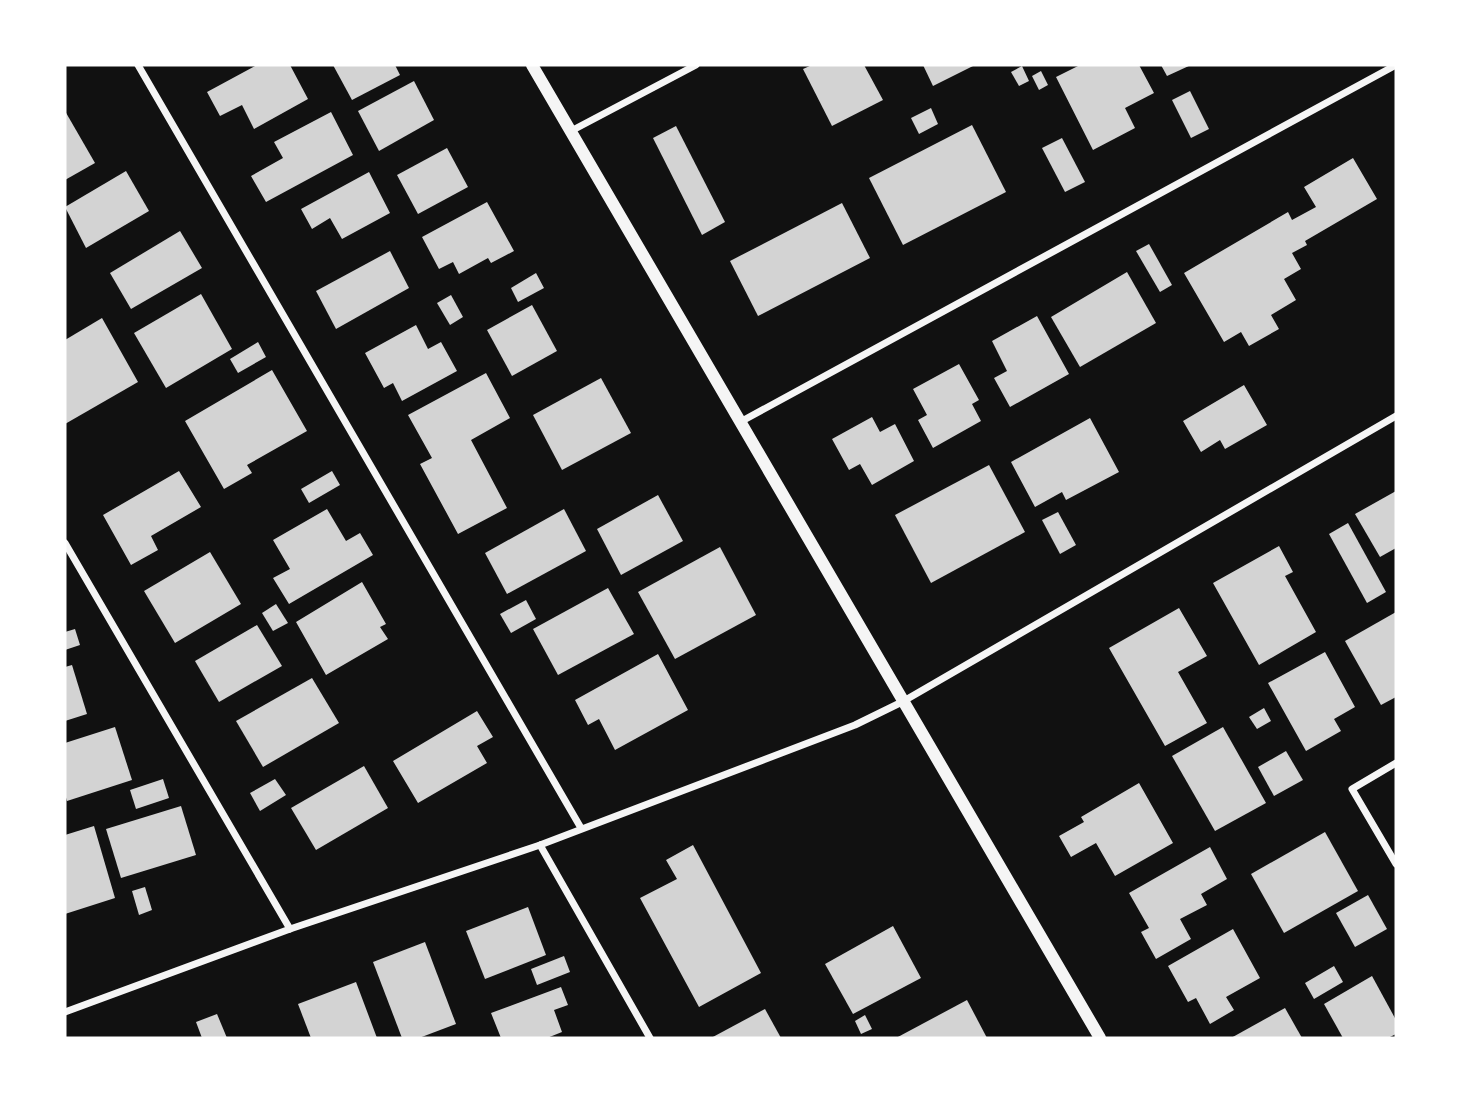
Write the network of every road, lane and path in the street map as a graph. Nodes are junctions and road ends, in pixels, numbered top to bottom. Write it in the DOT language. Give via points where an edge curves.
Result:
graph roads {
  1 [pos="138,65"];
  2 [pos="532,65"];
  3 [pos="696,65"];
  4 [pos="1396,65"];
  5 [pos="571,131"];
  6 [pos="1396,416"];
  7 [pos="742,421"];
  8 [pos="65,543"];
  9 [pos="902,702"];
  10 [pos="1396,763"];
  11 [pos="581,828"];
  12 [pos="540,845"];
  13 [pos="1396,864"];
  14 [pos="290,929"];
  15 [pos="65,1012"];
  16 [pos="650,1038"];
  17 [pos="1100,1038"];
  1 -- 11 [label="street"];
  2 -- 5 [label="street"];
  3 -- 5 [label="street"];
  4 -- 7 [label="street"];
  5 -- 7 [label="street"];
  6 -- 9 [label="street"];
  7 -- 9 [label="street"];
  8 -- 14 [label="street"];
  9 -- 11 [label="street" via="855,725"];
  9 -- 17 [label="street"];
  10 -- 13 [label="street" via="1352,789"];
  11 -- 12 [label="street"];
  12 -- 14 [label="street"];
  12 -- 16 [label="street"];
  14 -- 15 [label="street"];
}
